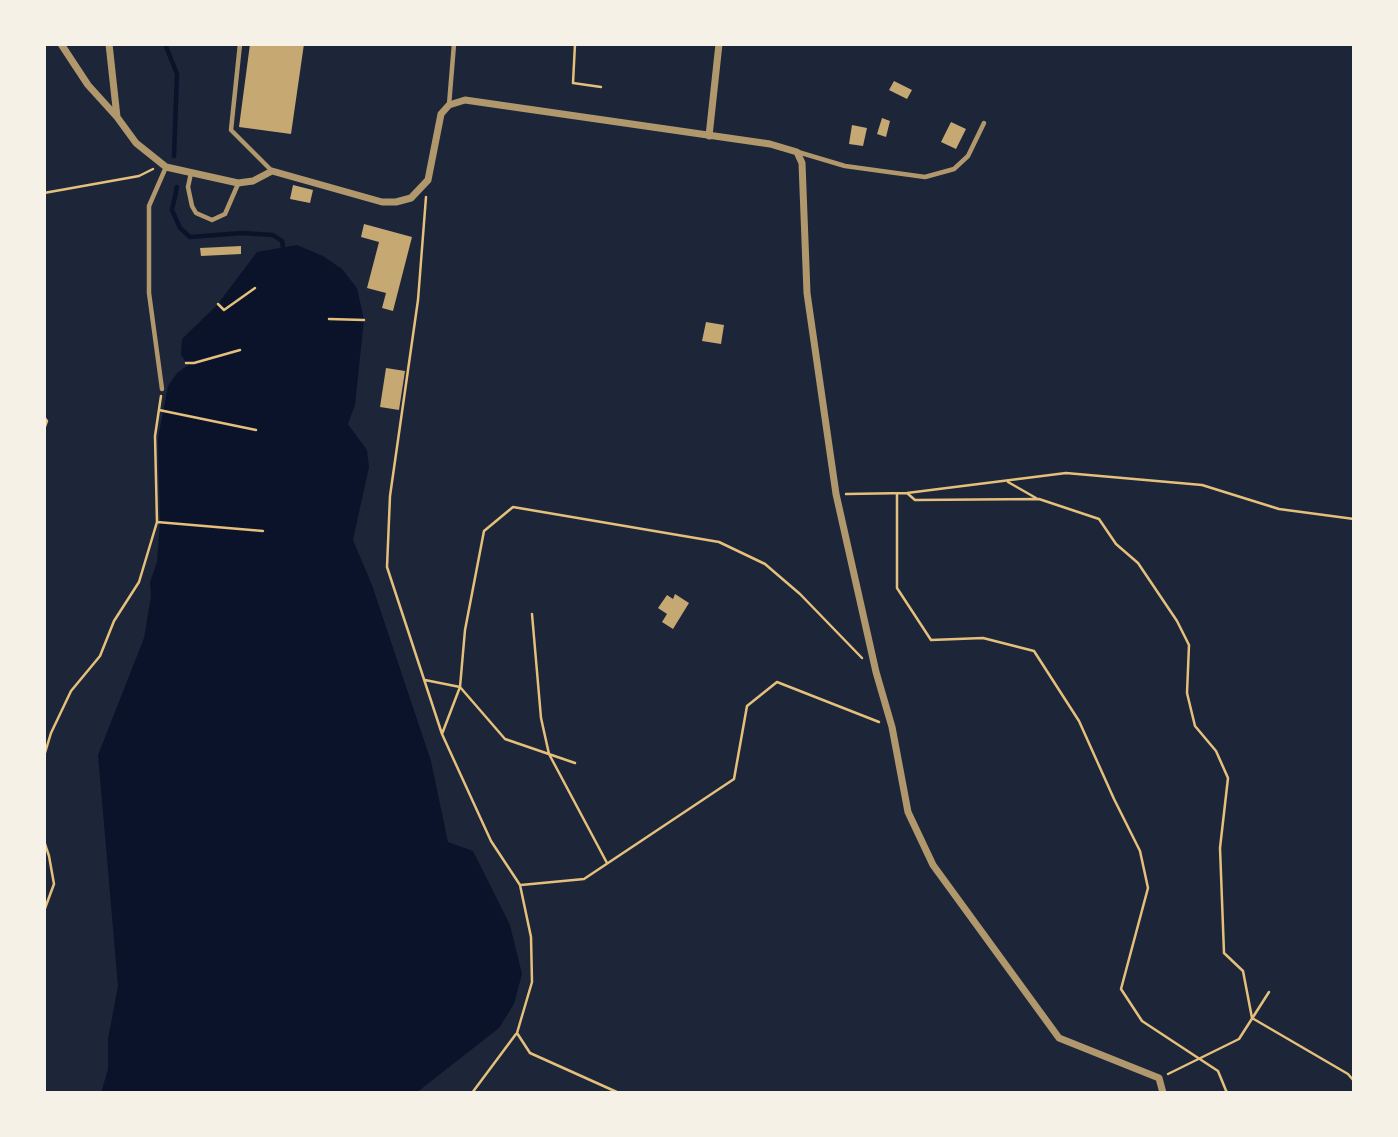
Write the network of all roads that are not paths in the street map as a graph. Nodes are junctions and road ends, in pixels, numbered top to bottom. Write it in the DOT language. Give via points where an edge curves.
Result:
graph roads {
  1 [pos="61,44"];
  2 [pos="109,44"];
  3 [pos="240,44"];
  4 [pos="454,44"];
  5 [pos="719,44"];
  6 [pos="449,104"];
  7 [pos="117,117"];
  8 [pos="984,123"];
  9 [pos="709,136"];
  10 [pos="797,152"];
  11 [pos="163,165"];
  12 [pos="272,171"];
  13 [pos="191,173"];
  14 [pos="238,183"];
  15 [pos="162,389"];
  16 [pos="1163,1093"];
  1 -- 7 [label="street" via="88,85"];
  2 -- 7 [label="street"];
  3 -- 12 [label="lane" via="232,130"];
  4 -- 6 [label="lane"];
  5 -- 9 [label="street"];
  6 -- 9 [label="street" via="465,100"];
  6 -- 12 [label="street" via="437,127 428,180 411,198 396,202 360,197"];
  7 -- 11 [label="street" via="136,143"];
  8 -- 10 [label="lane" via="968,156 954,169 925,177 845,166"];
  9 -- 10 [label="street"];
  10 -- 16 [label="street" via="803,163 807,293 836,494 908,812 933,865 1059,1038 1159,1078"];
  11 -- 13 [label="street"];
  11 -- 15 [label="lane" via="149,206 149,293"];
  12 -- 14 [label="street"];
  13 -- 14 [label="street"];
  13 -- 14 [label="lane" via="188,187 195,213 212,220 225,214"];
}
